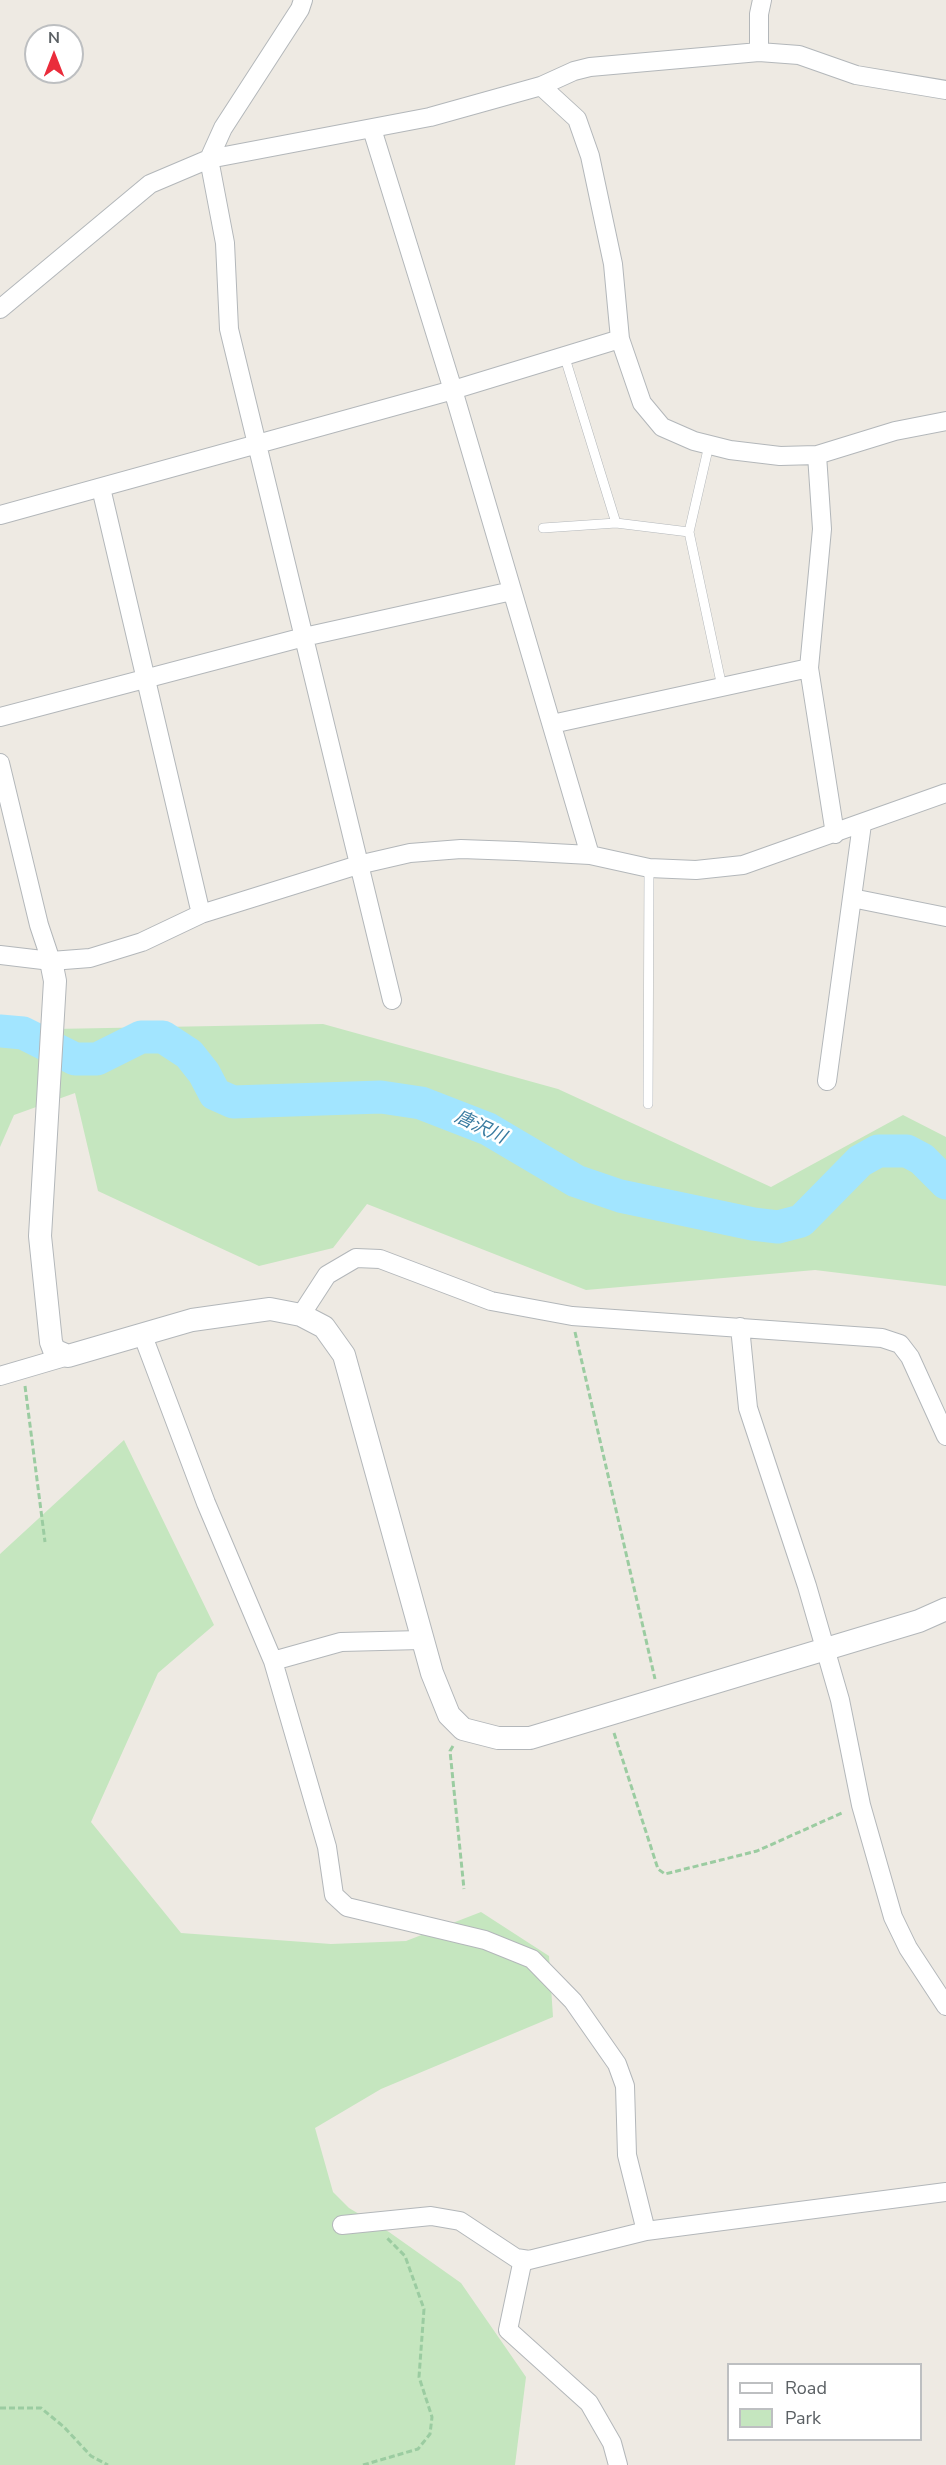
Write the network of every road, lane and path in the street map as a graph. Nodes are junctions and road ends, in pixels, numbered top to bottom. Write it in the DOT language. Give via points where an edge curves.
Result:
graph roads {
  1 [pos="303,0"];
  2 [pos="762,0"];
  3 [pos="759,52"];
  4 [pos="541,86"];
  5 [pos="946,90"];
  6 [pos="372,129"];
  7 [pos="209,159"];
  8 [pos="0,309"];
  9 [pos="620,339"];
  10 [pos="565,358"];
  11 [pos="453,390"];
  12 [pos="946,421"];
  13 [pos="257,445"];
  14 [pos="710,445"];
  15 [pos="817,455"];
  16 [pos="101,488"];
  17 [pos="0,515"];
  18 [pos="616,523"];
  19 [pos="543,528"];
  20 [pos="689,532"];
  21 [pos="512,591"];
  22 [pos="304,637"];
  23 [pos="809,668"];
  24 [pos="146,679"];
  25 [pos="722,687"];
  26 [pos="0,717"];
  27 [pos="552,724"];
  28 [pos="0,763"];
  29 [pos="946,793"];
  30 [pos="862,824"];
  31 [pos="835,834"];
  32 [pos="590,855"];
  33 [pos="358,866"];
  34 [pos="649,868"];
  35 [pos="852,898"];
  36 [pos="201,914"];
  37 [pos="946,917"];
  38 [pos="0,955"];
  39 [pos="51,961"];
  40 [pos="392,1000"];
  41 [pos="826,1081"];
  42 [pos="648,1104"];
  43 [pos="301,1316"];
  44 [pos="572,1316"];
  45 [pos="740,1327"];
  46 [pos="143,1336"];
  47 [pos="68,1356"];
  48 [pos="23,1370"];
  49 [pos="0,1376"];
  50 [pos="946,1436"];
  51 [pos="45,1542"];
  52 [pos="946,1609"];
  53 [pos="421,1640"];
  54 [pos="824,1649"];
  55 [pos="273,1661"];
  56 [pos="659,1699"];
  57 [pos="608,1714"];
  58 [pos="463,1729"];
  59 [pos="861,1804"];
  60 [pos="464,1889"];
  61 [pos="946,2006"];
  62 [pos="946,2192"];
  63 [pos="369,2220"];
  64 [pos="342,2225"];
  65 [pos="646,2231"];
  66 [pos="523,2259"];
  67 [pos="0,2408"];
  68 [pos="108,2465"];
  69 [pos="363,2465"];
  70 [pos="618,2465"];
  1 -- 7 [label="street"];
  2 -- 3 [label="street"];
  3 -- 4 [label="street" via="590,67"];
  3 -- 5 [label="street" via="798,55 856,75"];
  4 -- 6 [label="street"];
  4 -- 9 [label="street" via="577,119 590,156 613,264"];
  6 -- 7 [label="street"];
  6 -- 11 [label="street"];
  7 -- 8 [label="street" via="150,184"];
  7 -- 13 [label="street" via="225,243 230,328"];
  9 -- 10 [label="street"];
  9 -- 14 [label="street" via="642,403 662,428"];
  10 -- 11 [label="street"];
  10 -- 18 [label="lane"];
  11 -- 13 [label="street"];
  11 -- 21 [label="street"];
  12 -- 15 [label="street" via="895,431"];
  13 -- 16 [label="street"];
  13 -- 22 [label="street"];
  14 -- 15 [label="street" via="780,456"];
  14 -- 20 [label="lane"];
  15 -- 23 [label="street" via="822,529"];
  16 -- 17 [label="street"];
  16 -- 24 [label="street"];
  18 -- 19 [label="lane"];
  18 -- 20 [label="lane"];
  20 -- 25 [label="lane"];
  21 -- 22 [label="street"];
  21 -- 27 [label="street"];
  22 -- 24 [label="street"];
  22 -- 33 [label="street"];
  23 -- 25 [label="street"];
  23 -- 31 [label="street"];
  24 -- 26 [label="street"];
  24 -- 36 [label="street"];
  25 -- 27 [label="street"];
  27 -- 32 [label="street"];
  28 -- 39 [label="street"];
  29 -- 30 [label="street"];
  30 -- 31 [label="street"];
  30 -- 35 [label="street"];
  31 -- 34 [label="street" via="743,866"];
  32 -- 33 [label="street" via="462,849 410,853"];
  32 -- 34 [label="street"];
  33 -- 36 [label="street"];
  33 -- 40 [label="street"];
  34 -- 42 [label="lane"];
  35 -- 37 [label="street"];
  35 -- 41 [label="street"];
  36 -- 39 [label="street" via="142,942 90,958"];
  38 -- 39 [label="street"];
  39 -- 47 [label="street" via="55,981 40,1236 51,1342 54,1350"];
  43 -- 44 [label="street" via="327,1275 356,1258 380,1259 491,1301"];
  43 -- 46 [label="street" via="270,1309 192,1320"];
  43 -- 53 [label="street" via="324,1327 344,1355"];
  44 -- 45 [label="street"];
  44 -- 56 [label="path"];
  45 -- 50 [label="street" via="882,1338 900,1344 910,1357"];
  45 -- 54 [label="street" via="748,1408"];
  46 -- 47 [label="street"];
  46 -- 55 [label="street" via="206,1503"];
  47 -- 48 [label="street"];
  48 -- 49 [label="street"];
  48 -- 51 [label="path"];
  52 -- 54 [label="street"];
  53 -- 55 [label="street" via="341,1642"];
  53 -- 58 [label="street" via="449,1714"];
  54 -- 56 [label="street"];
  54 -- 59 [label="street" via="840,1700"];
  55 -- 65 [label="street" via="327,1847 334,1895 347,1907 485,1940 532,1959 573,2001 617,2064 625,2086 627,2155"];
  56 -- 57 [label="street"];
  57 -- 58 [label="street" via="530,1738 498,1738"];
  57 -- 59 [label="path" via="658,1869 665,1874 757,1851"];
  58 -- 60 [label="path" via="450,1751"];
  59 -- 61 [label="street" via="893,1917"];
  62 -- 65 [label="street"];
  63 -- 64 [label="street"];
  63 -- 66 [label="street" via="431,2216 460,2221"];
  63 -- 69 [label="path" via="405,2256 424,2309 419,2377 432,2417 430,2434 418,2449"];
  65 -- 66 [label="street"];
  66 -- 70 [label="street" via="508,2330 590,2403 612,2443"];
  67 -- 68 [label="path" via="41,2408 91,2456"];
}
